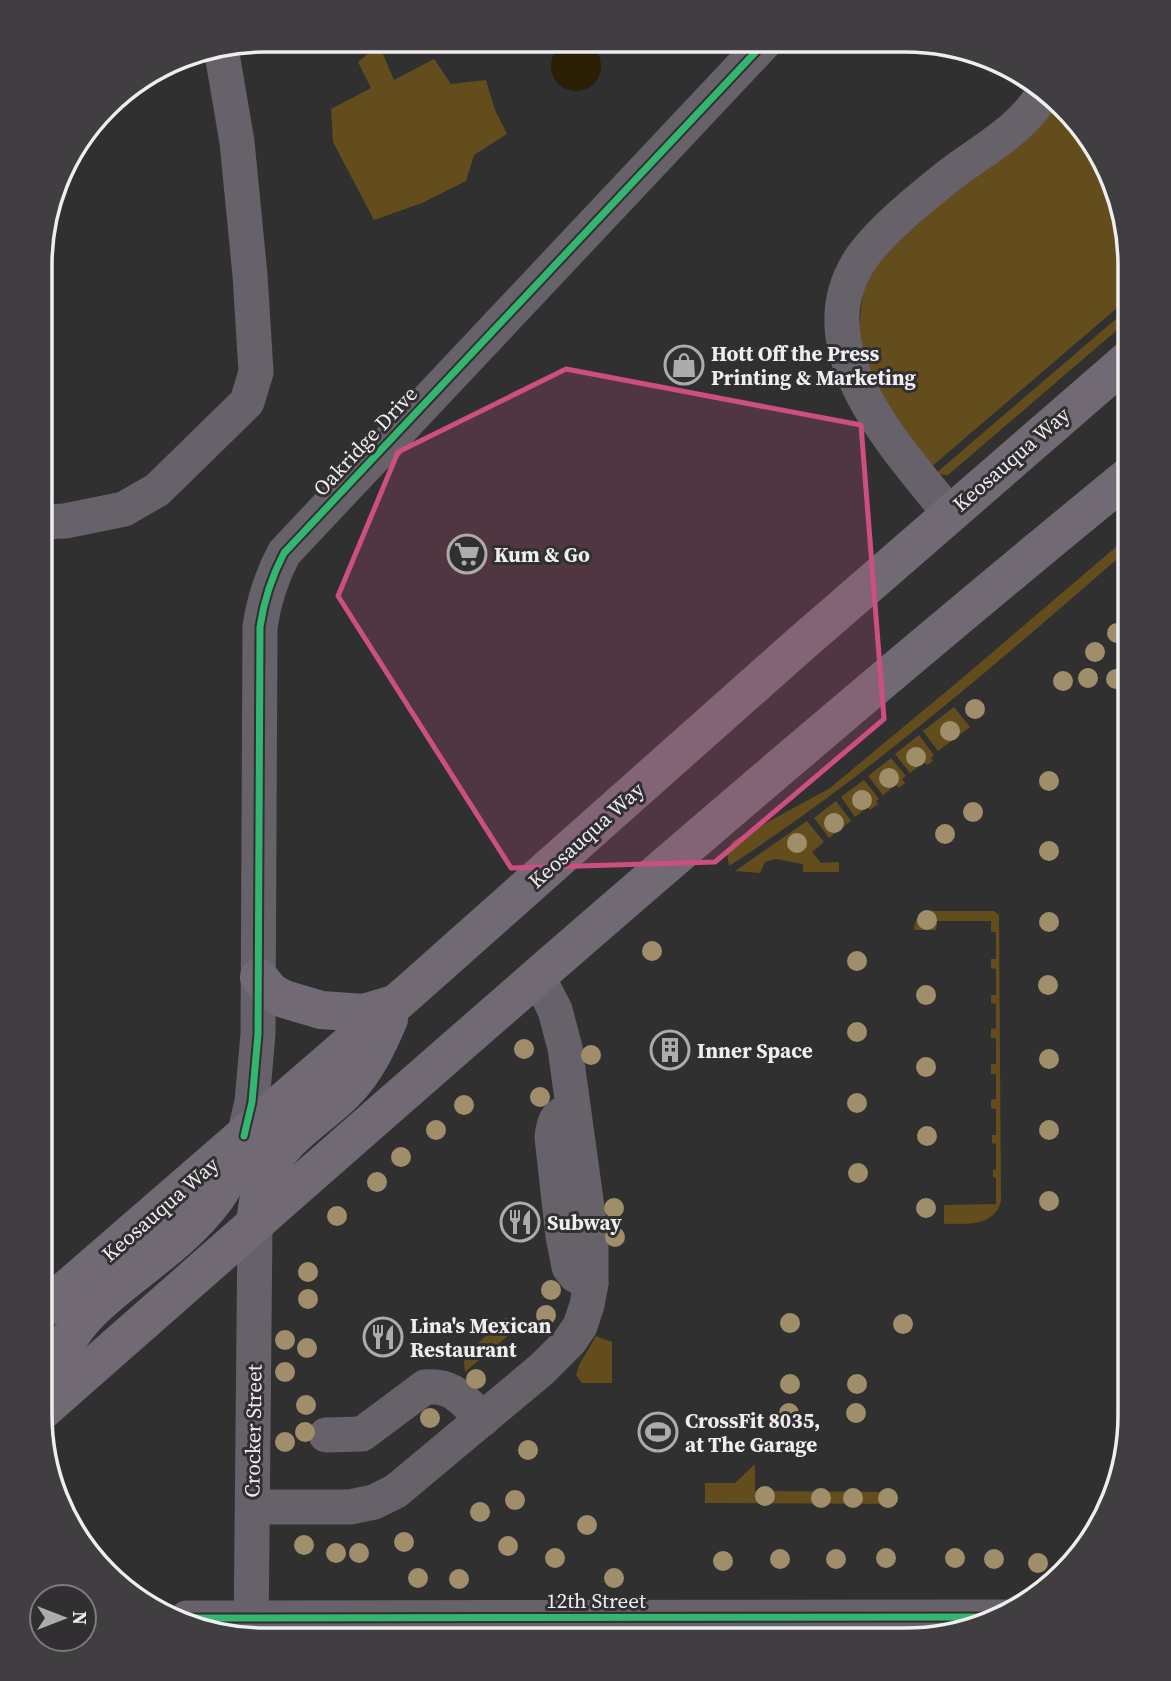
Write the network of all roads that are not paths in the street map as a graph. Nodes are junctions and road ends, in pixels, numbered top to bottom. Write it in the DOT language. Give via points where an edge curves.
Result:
graph roads {
  1 [pos="756,52"];
  2 [pos="223,57"];
  3 [pos="1039,100"];
  4 [pos="1118,368"];
  5 [pos="1118,485"];
  6 [pos="949,513"];
  7 [pos="52,522"];
  8 [pos="259,977"];
  9 [pos="538,977"];
  10 [pos="396,1004"];
  11 [pos="244,1136"];
  12 [pos="255,1224"];
  13 [pos="52,1302"];
  14 [pos="52,1373"];
  15 [pos="52,1402"];
  16 [pos="483,1419"];
  17 [pos="326,1435"];
  18 [pos="253,1507"];
  19 [pos="968,1619"];
  20 [pos="251,1627"];
  21 [pos="320,1628"];
  1 -- 8 [label="street, Oakridge Drive" via="284,553 264,599 260,627"];
  2 -- 7 [label="street" via="237,142 250,275 256,372 247,402 157,490 124,509"];
  3 -- 6 [label="street" via="1014,128 876,239 848,288 844,349 854,380"];
  4 -- 6 [label="main road, Keosauqua Way"];
  5 -- 9 [label="main road"];
  6 -- 10 [label="main road, Keosauqua Way"];
  8 -- 10 [label="main road" via="284,999 321,1010 364,1013"];
  8 -- 11 [label="street, Oakridge Drive" via="256,1068"];
  9 -- 12 [label="main road"];
  9 -- 16 [label="street" via="561,1029 590,1236 591,1283 580,1326 569,1342"];
  10 -- 11 [label="main road, Keosauqua Way"];
  10 -- 12 [label="main road" via="364,1070 299,1131 267,1171"];
  11 -- 13 [label="main road, Keosauqua Way"];
  11 -- 14 [label="main road" via="215,1199 183,1233 90,1312 65,1343"];
  12 -- 15 [label="main road"];
  12 -- 18 [label="street, Crocker Street"];
  16 -- 17 [label="street" via="448,1388 436,1385 425,1387 362,1434"];
  16 -- 18 [label="street" via="396,1491 374,1502 350,1507"];
  18 -- 20 [label="street, Crocker Street"];
  19 -- 21 [label="street, 12th Street"];
}
